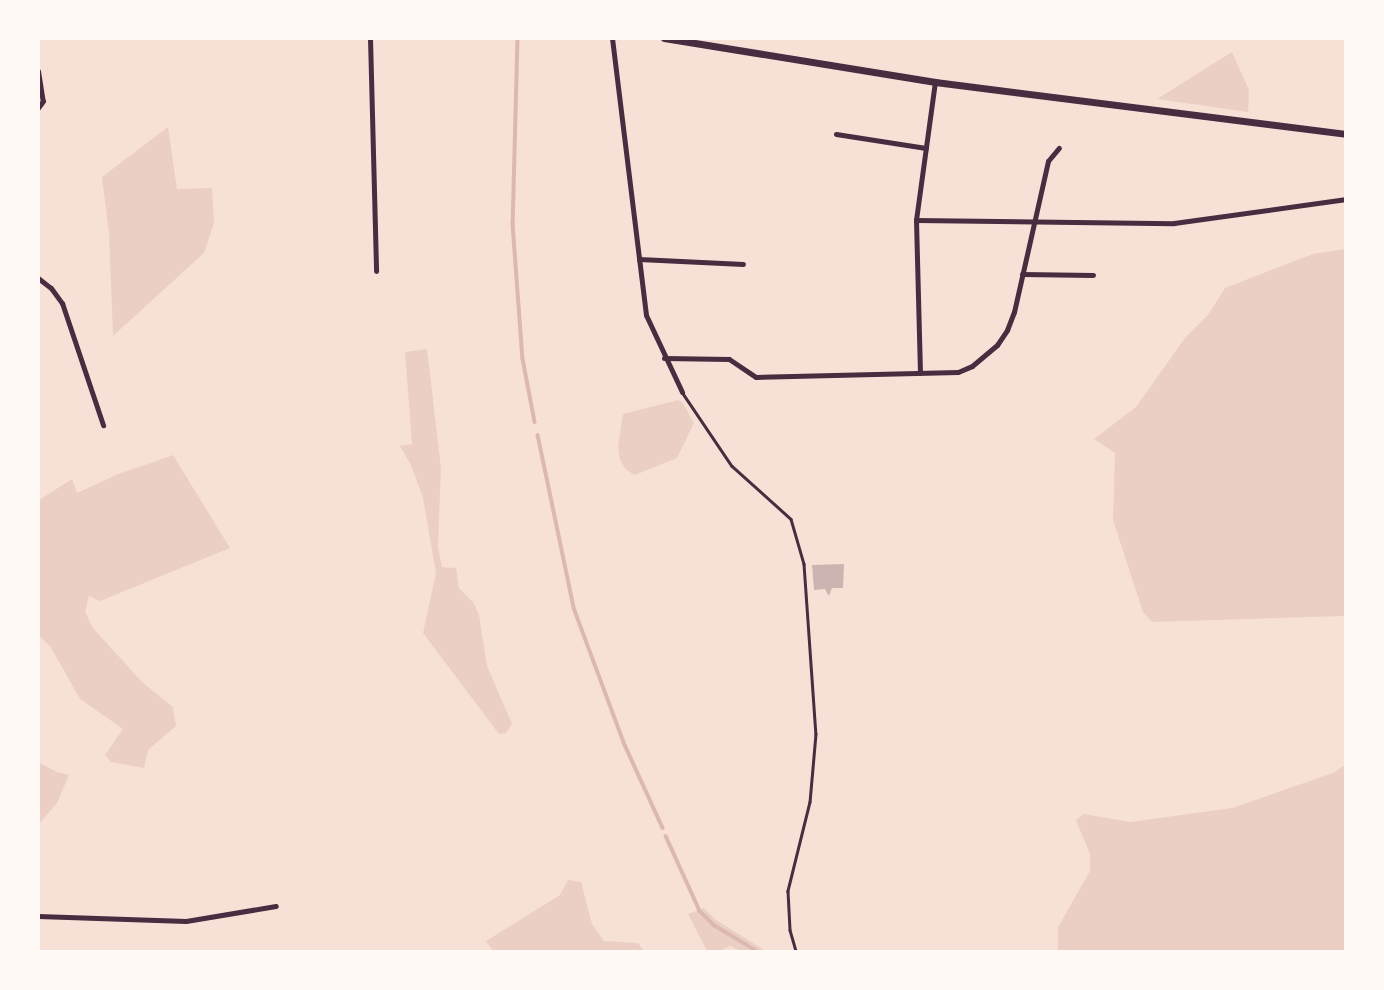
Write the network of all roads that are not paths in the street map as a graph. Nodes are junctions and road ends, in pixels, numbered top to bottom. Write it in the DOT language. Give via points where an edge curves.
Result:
graph roads {
  1 [pos="370,38"];
  2 [pos="612,38"];
  3 [pos="664,38"];
  4 [pos="691,41"];
  5 [pos="38,71"];
  6 [pos="935,82"];
  7 [pos="38,108"];
  8 [pos="836,134"];
  9 [pos="1346,134"];
  10 [pos="926,148"];
  11 [pos="1059,148"];
  12 [pos="1346,199"];
  13 [pos="916,220"];
  14 [pos="1034,222"];
  15 [pos="639,259"];
  16 [pos="743,264"];
  17 [pos="376,271"];
  18 [pos="1023,274"];
  19 [pos="1093,275"];
  20 [pos="38,278"];
  21 [pos="664,358"];
  22 [pos="920,373"];
  23 [pos="682,392"];
  24 [pos="103,425"];
  25 [pos="276,906"];
  26 [pos="38,916"];
  27 [pos="796,951"];
  1 -- 17 [label="street"];
  2 -- 15 [label="street"];
  3 -- 4 [label="main road"];
  4 -- 6 [label="main road"];
  5 -- 7 [label="street" via="43,101"];
  6 -- 9 [label="main road"];
  6 -- 10 [label="street"];
  8 -- 10 [label="street"];
  10 -- 13 [label="street"];
  11 -- 14 [label="street" via="1048,161"];
  12 -- 14 [label="street" via="1174,223"];
  13 -- 14 [label="street"];
  13 -- 22 [label="street"];
  14 -- 18 [label="street"];
  15 -- 16 [label="street"];
  15 -- 21 [label="street" via="646,315"];
  18 -- 19 [label="street"];
  18 -- 22 [label="street" via="1007,330 986,356 958,372"];
  20 -- 24 [label="street" via="62,303"];
  21 -- 22 [label="street" via="729,359 756,377"];
  21 -- 23 [label="street"];
  23 -- 27 [label="lane" via="732,466 791,519 804,564 816,734 810,802 788,891"];
  25 -- 26 [label="street" via="186,921"];
}
